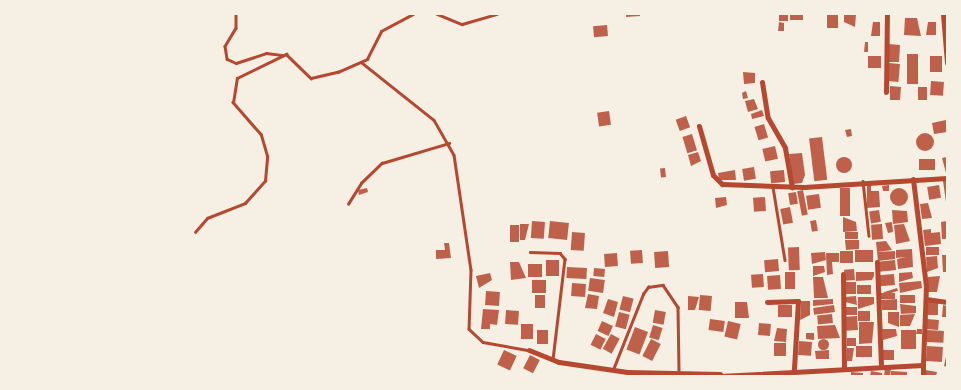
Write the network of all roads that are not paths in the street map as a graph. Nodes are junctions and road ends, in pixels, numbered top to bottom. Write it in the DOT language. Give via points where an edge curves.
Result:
graph roads {
  1 [pos="236,14"];
  2 [pos="413,14"];
  3 [pos="437,14"];
  4 [pos="497,14"];
  5 [pos="887,14"];
  6 [pos="943,14"];
  7 [pos="283,55"];
  8 [pos="361,62"];
  9 [pos="947,64"];
  10 [pos="762,82"];
  11 [pos="886,92"];
  12 [pos="699,126"];
  13 [pos="449,143"];
  14 [pos="947,178"];
  15 [pos="913,179"];
  16 [pos="863,181"];
  17 [pos="773,187"];
  18 [pos="792,187"];
  19 [pos="348,204"];
  20 [pos="194,232"];
  21 [pos="869,236"];
  22 [pos="530,252"];
  23 [pos="785,260"];
  24 [pos="877,262"];
  25 [pos="843,274"];
  26 [pos="926,299"];
  27 [pos="767,302"];
  28 [pos="947,302"];
  29 [pos="530,350"];
  30 [pos="553,359"];
  31 [pos="881,365"];
  32 [pos="923,365"];
  33 [pos="614,367"];
  34 [pos="841,368"];
  35 [pos="794,370"];
  36 [pos="679,373"];
  37 [pos="720,375"];
  38 [pos="838,376"];
  39 [pos="923,376"];
  1 -- 7 [label="lane" via="236,28 224,52 229,61 239,63 266,53"];
  2 -- 8 [label="lane" via="380,31 370,56"];
  3 -- 4 [label="lane" via="462,24"];
  5 -- 11 [label="street"];
  6 -- 9 [label="street"];
  7 -- 8 [label="lane" via="292,56 306,75 316,79"];
  7 -- 20 [label="lane" via="237,78 232,92 235,106 254,124 266,149 263,186 245,203 204,220"];
  8 -- 13 [label="lane" via="434,120"];
  10 -- 18 [label="street" via="768,118 785,148"];
  12 -- 17 [label="street" via="718,182"];
  13 -- 19 [label="lane" via="382,163 361,183"];
  13 -- 29 [label="lane" via="461,181 472,285 467,321 471,333 484,342"];
  14 -- 15 [label="street"];
  15 -- 16 [label="street"];
  15 -- 26 [label="street"];
  16 -- 18 [label="street"];
  16 -- 21 [label="lane"];
  17 -- 18 [label="street"];
  17 -- 23 [label="lane"];
  22 -- 30 [label="lane" via="560,253 565,259"];
  24 -- 31 [label="street"];
  25 -- 34 [label="street"];
  26 -- 28 [label="street"];
  26 -- 32 [label="street"];
  27 -- 35 [label="street" via="798,302"];
  29 -- 30 [label="street"];
  30 -- 33 [label="street"];
  31 -- 32 [label="street"];
  31 -- 34 [label="street"];
  32 -- 39 [label="street"];
  33 -- 36 [label="street"];
  33 -- 36 [label="lane" via="642,294 648,287 663,285 678,307"];
  34 -- 35 [label="street"];
  34 -- 38 [label="street"];
  35 -- 37 [label="street"];
  36 -- 37 [label="street"];
}
